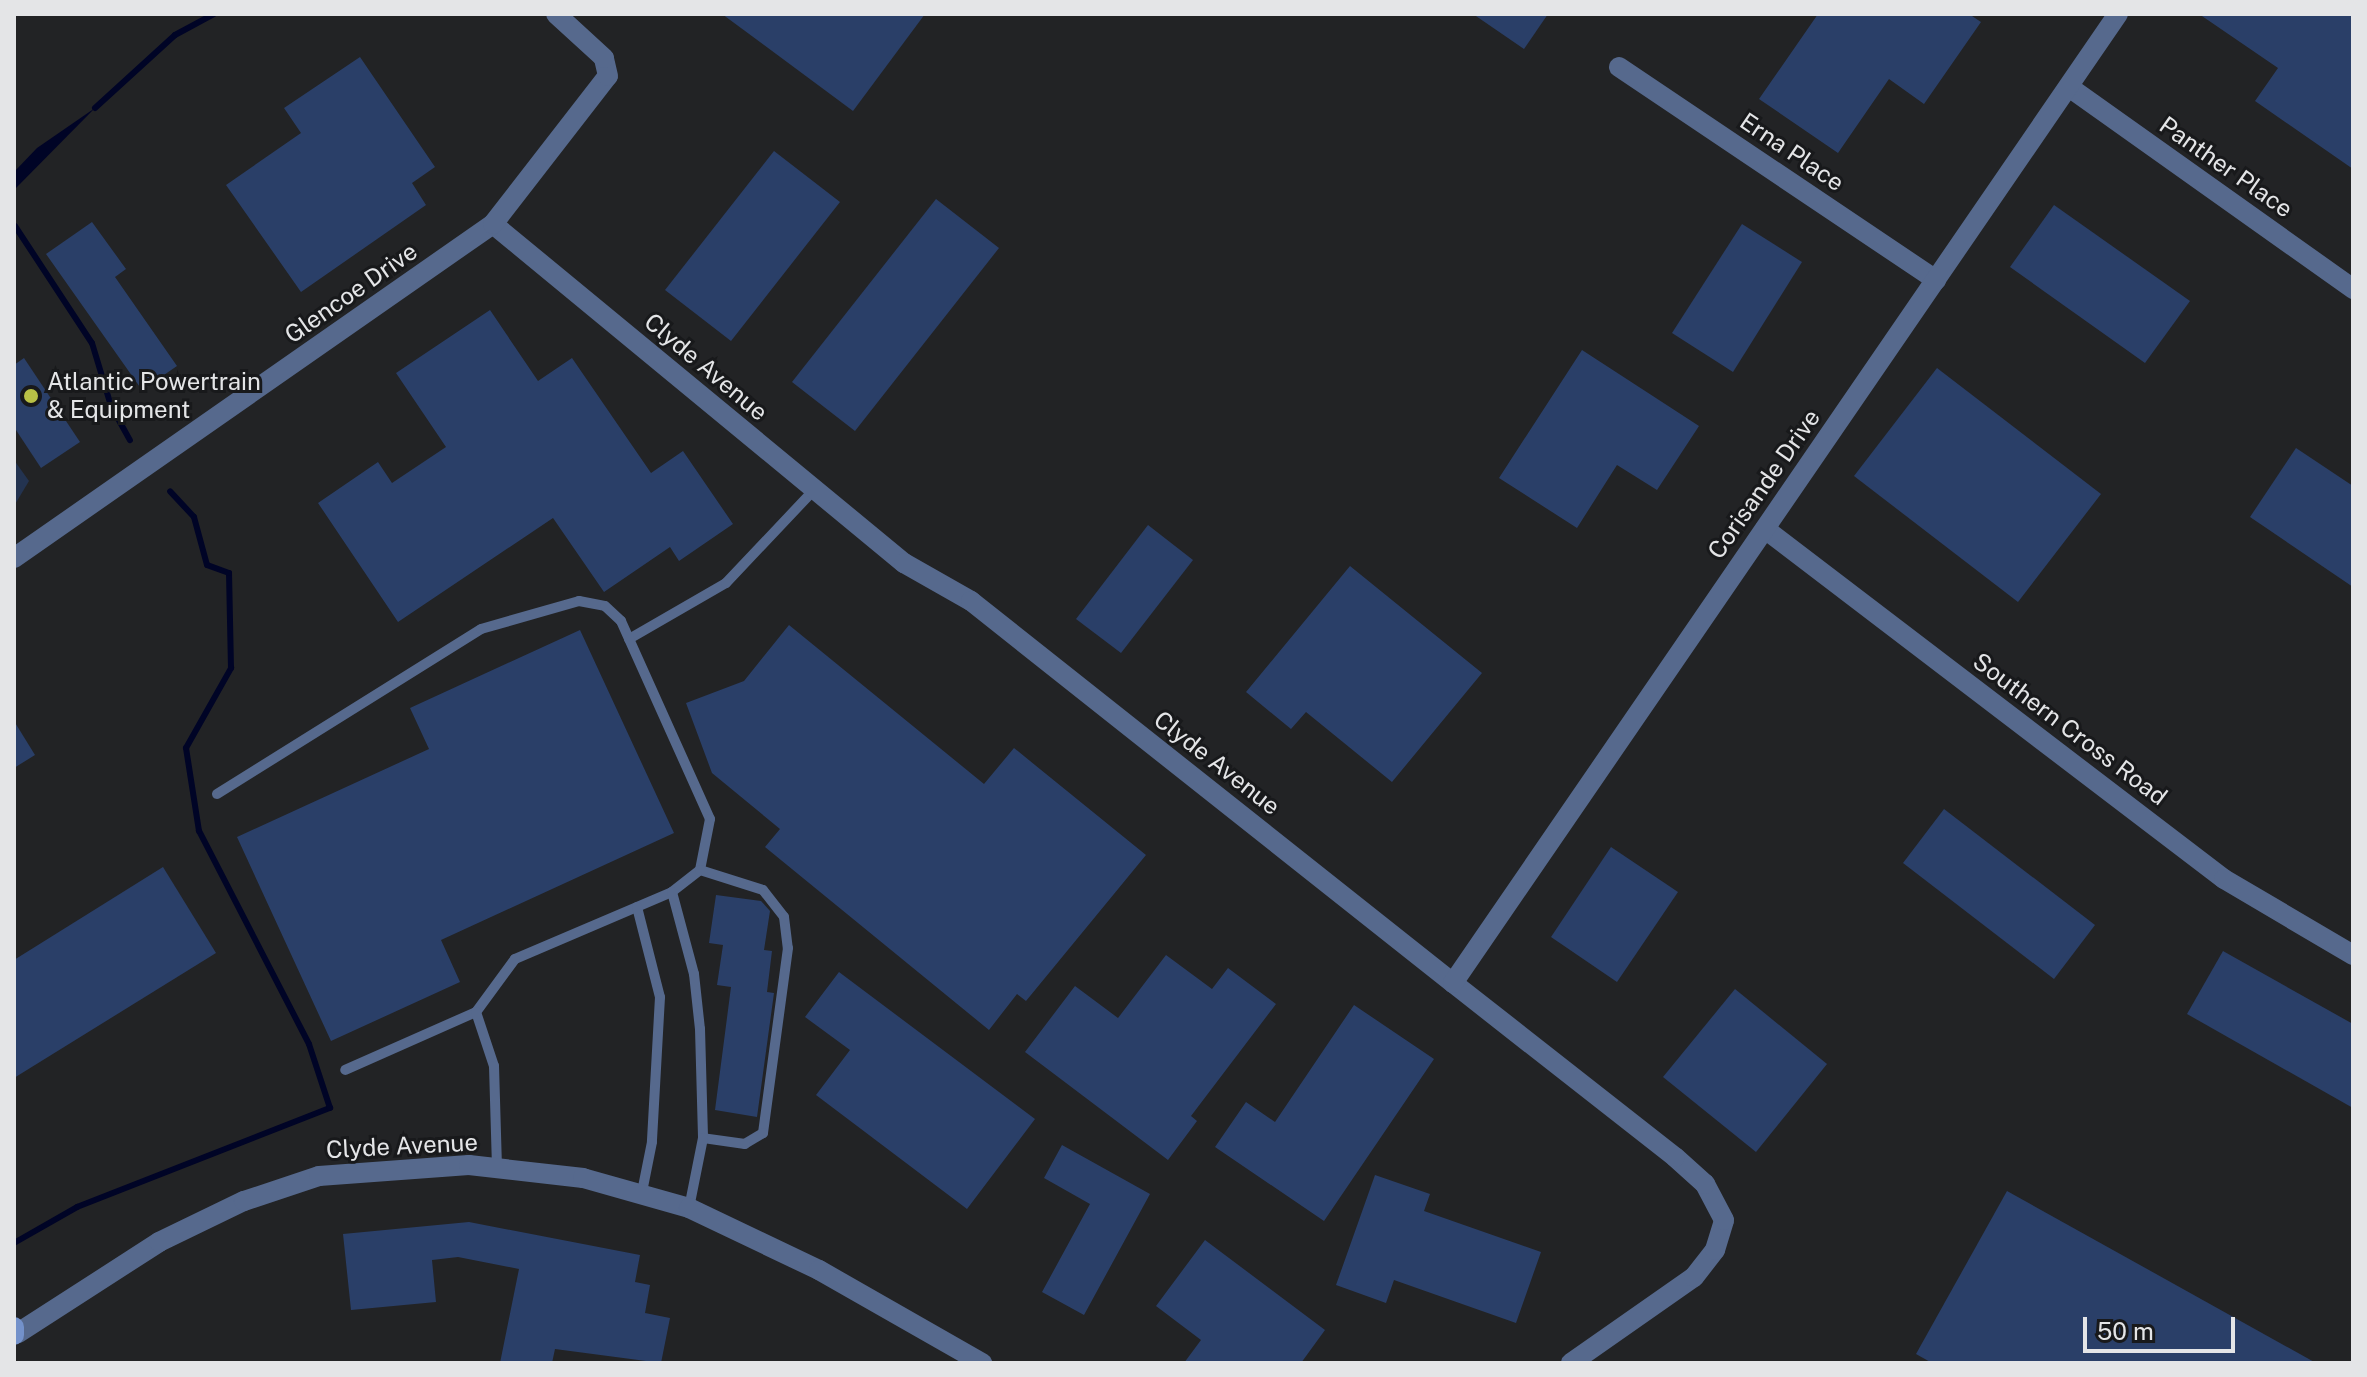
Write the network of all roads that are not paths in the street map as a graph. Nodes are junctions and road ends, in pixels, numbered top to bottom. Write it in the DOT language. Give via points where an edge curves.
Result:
graph roads {
  1 [pos="556,14"];
  2 [pos="2118,14"];
  3 [pos="1619,67"];
  4 [pos="2069,87"];
  5 [pos="493,224"];
  6 [pos="1936,280"];
  7 [pos="2353,289"];
  8 [pos="814,490"];
  9 [pos="1765,529"];
  10 [pos="14,558"];
  11 [pos="629,639"];
  12 [pos="217,794"];
  13 [pos="700,870"];
  14 [pos="672,892"];
  15 [pos="637,907"];
  16 [pos="2353,955"];
  17 [pos="1453,983"];
  18 [pos="476,1012"];
  19 [pos="345,1070"];
  20 [pos="703,1138"];
  21 [pos="497,1167"];
  22 [pos="642,1192"];
  23 [pos="689,1208"];
  24 [pos="15,1332"];
  25 [pos="982,1363"];
  26 [pos="1571,1363"];
  1 -- 5 [label="street, Glencoe Drive" via="604,58 608,76"];
  2 -- 4 [label="street, Corisande Drive"];
  3 -- 6 [label="street, Erna Place"];
  4 -- 6 [label="street, Corisande Drive"];
  4 -- 7 [label="street, Panther Place"];
  5 -- 8 [label="street, Clyde Avenue"];
  5 -- 10 [label="street, Glencoe Drive"];
  6 -- 9 [label="street, Corisande Drive"];
  8 -- 11 [label="lane" via="726,583"];
  8 -- 17 [label="street, Clyde Avenue" via="904,563 971,601"];
  9 -- 16 [label="street, Southern Cross Road" via="2224,879"];
  9 -- 17 [label="street, Corisande Drive"];
  11 -- 12 [label="lane" via="615,612 579,601 481,629"];
  11 -- 13 [label="lane" via="710,819"];
  13 -- 14 [label="lane"];
  13 -- 20 [label="lane" via="763,890 784,917 788,948 763,1133 745,1144"];
  14 -- 15 [label="lane"];
  14 -- 20 [label="lane" via="696,984"];
  15 -- 18 [label="lane" via="515,959"];
  15 -- 22 [label="lane" via="660,997 652,1142"];
  17 -- 26 [label="street, Clyde Avenue" via="1675,1157 1705,1184 1724,1220 1715,1250 1694,1277"];
  18 -- 19 [label="lane"];
  18 -- 21 [label="lane" via="494,1066"];
  20 -- 23 [label="lane"];
  21 -- 22 [label="street, Clyde Avenue"];
  21 -- 24 [label="street, Clyde Avenue" via="413,1167 319,1176 279,1188 159,1242"];
  22 -- 23 [label="street, Clyde Avenue"];
  23 -- 25 [label="street, Clyde Avenue" via="819,1270"];
}
